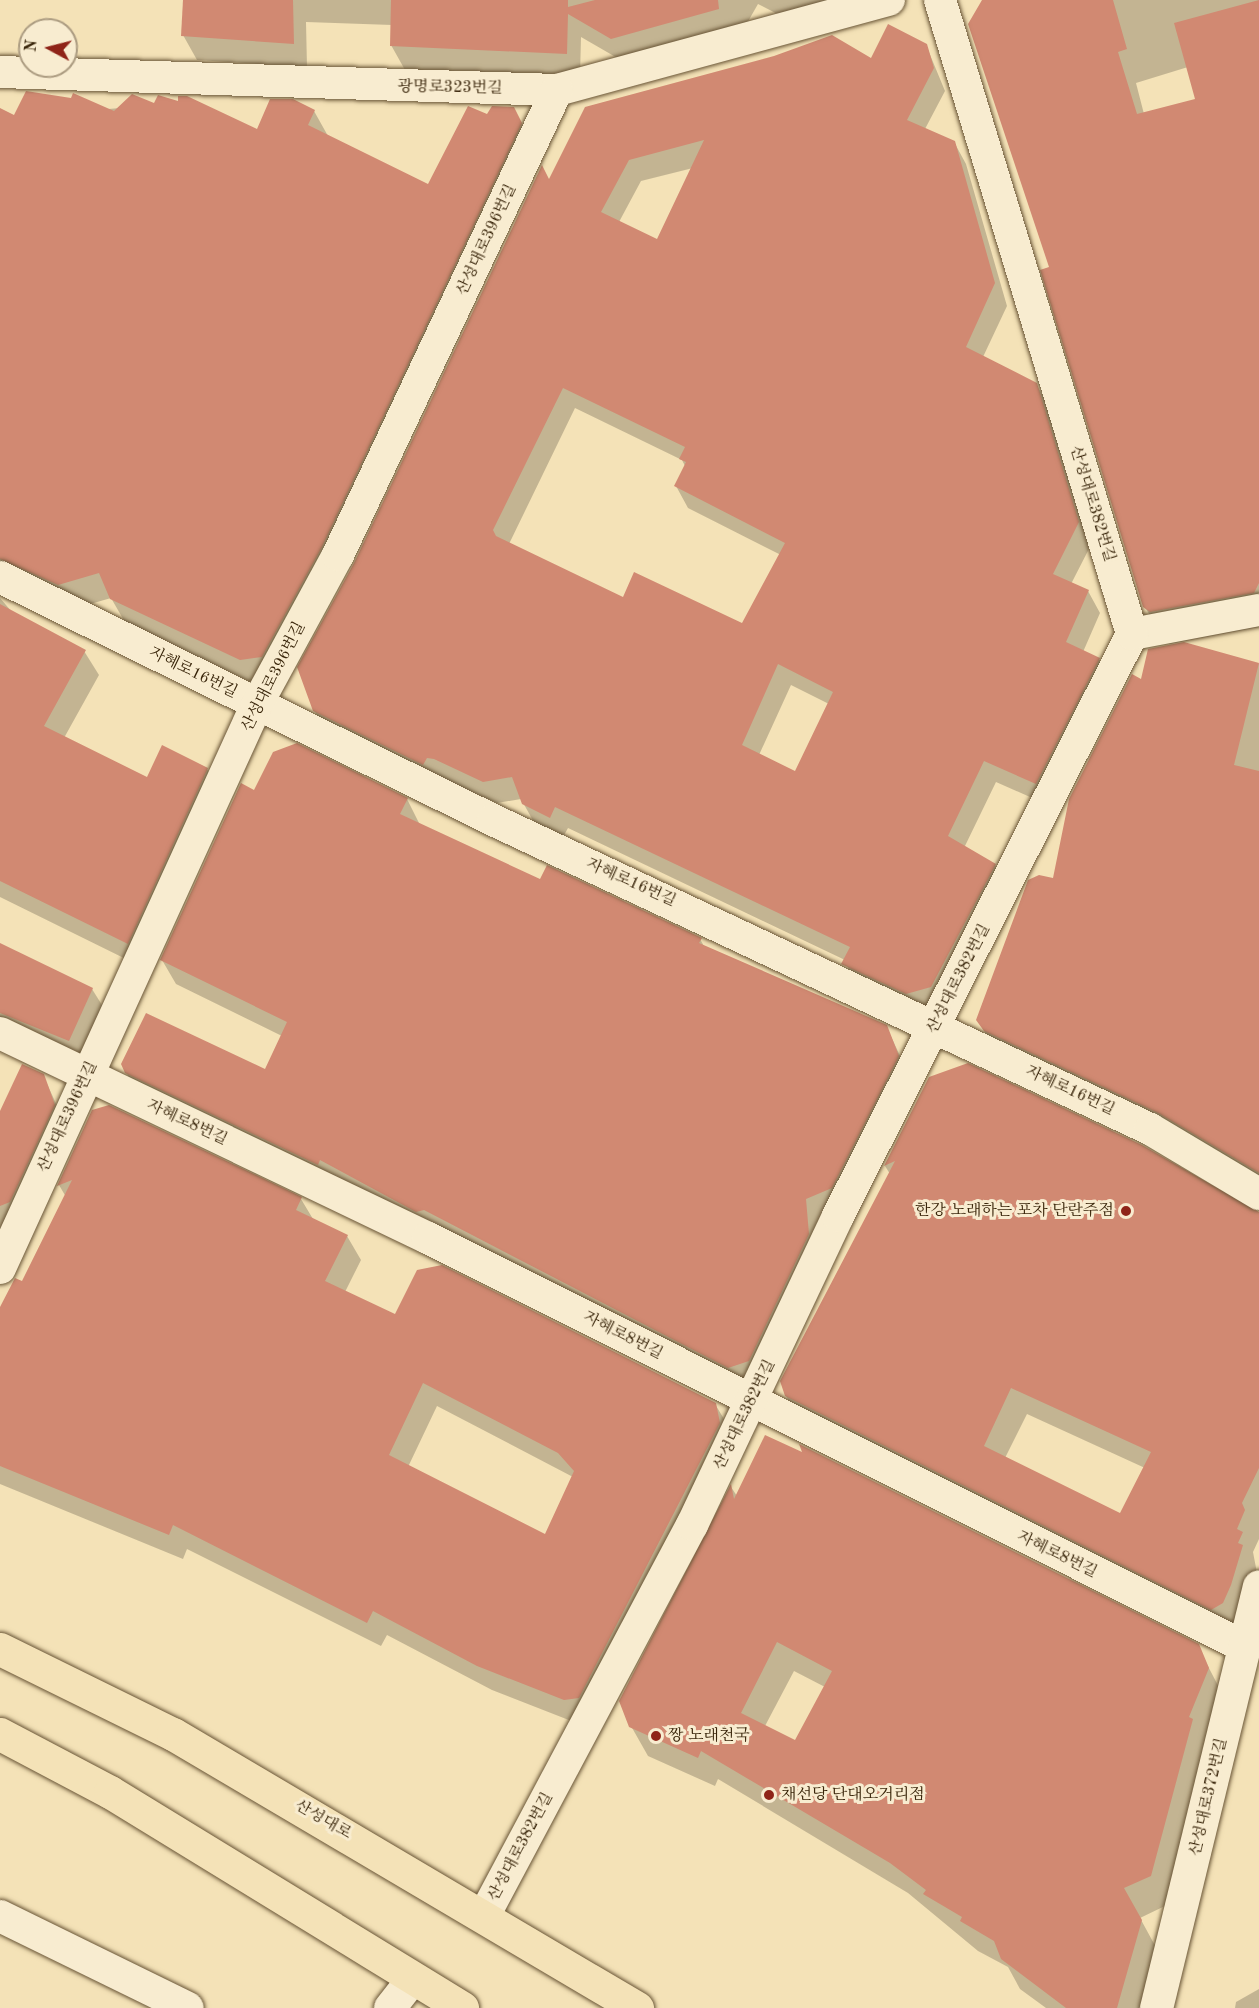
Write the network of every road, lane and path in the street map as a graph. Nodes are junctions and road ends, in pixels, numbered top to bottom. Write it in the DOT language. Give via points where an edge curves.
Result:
graph roads {
  1 [pos="889,0"];
  2 [pos="940,0"];
  3 [pos="0,72"];
  4 [pos="557,90"];
  5 [pos="0,577"];
  6 [pos="1259,610"];
  7 [pos="1132,634"];
  8 [pos="256,704"];
  9 [pos="934,1027"];
  10 [pos="0,1033"];
  11 [pos="88,1076"];
  12 [pos="1259,1194"];
  13 [pos="0,1268"];
  14 [pos="752,1401"];
  15 [pos="1259,1586"];
  16 [pos="1243,1646"];
  17 [pos="0,1649"];
  18 [pos="0,1734"];
  19 [pos="485,1914"];
  20 [pos="0,1916"];
  21 [pos="413,1979"];
  22 [pos="188,2008"];
  23 [pos="390,2008"];
  24 [pos="462,2008"];
  25 [pos="637,2008"];
  26 [pos="1156,2008"];
  1 -- 4 [label="street, 광명로323번길"];
  2 -- 7 [label="street, 산성대로382번길"];
  3 -- 4 [label="street, 광명로323번길"];
  4 -- 8 [label="street, 산성대로396번길" via="338,555"];
  5 -- 8 [label="street, 자혜로16번길"];
  6 -- 7 [label="street"];
  7 -- 9 [label="street, 산성대로382번길"];
  8 -- 9 [label="street, 자혜로16번길"];
  8 -- 11 [label="street, 산성대로396번길"];
  9 -- 12 [label="street, 자혜로16번길" via="1150,1129"];
  9 -- 14 [label="street, 산성대로382번길"];
  10 -- 11 [label="street, 자혜로8번길"];
  11 -- 13 [label="street, 산성대로396번길"];
  11 -- 14 [label="street, 자혜로8번길"];
  14 -- 16 [label="street, 자혜로8번길"];
  14 -- 19 [label="street, 산성대로382번길" via="628,1649"];
  15 -- 16 [label="street, 산성대로372번길"];
  16 -- 26 [label="street, 산성대로372번길"];
  17 -- 19 [label="main road, 산성대로" via="173,1734"];
  18 -- 21 [label="main road" via="110,1792"];
  19 -- 25 [label="main road, 산성대로"];
  20 -- 22 [label="street"];
  21 -- 23 [label="street"];
  21 -- 24 [label="main road"];
}
